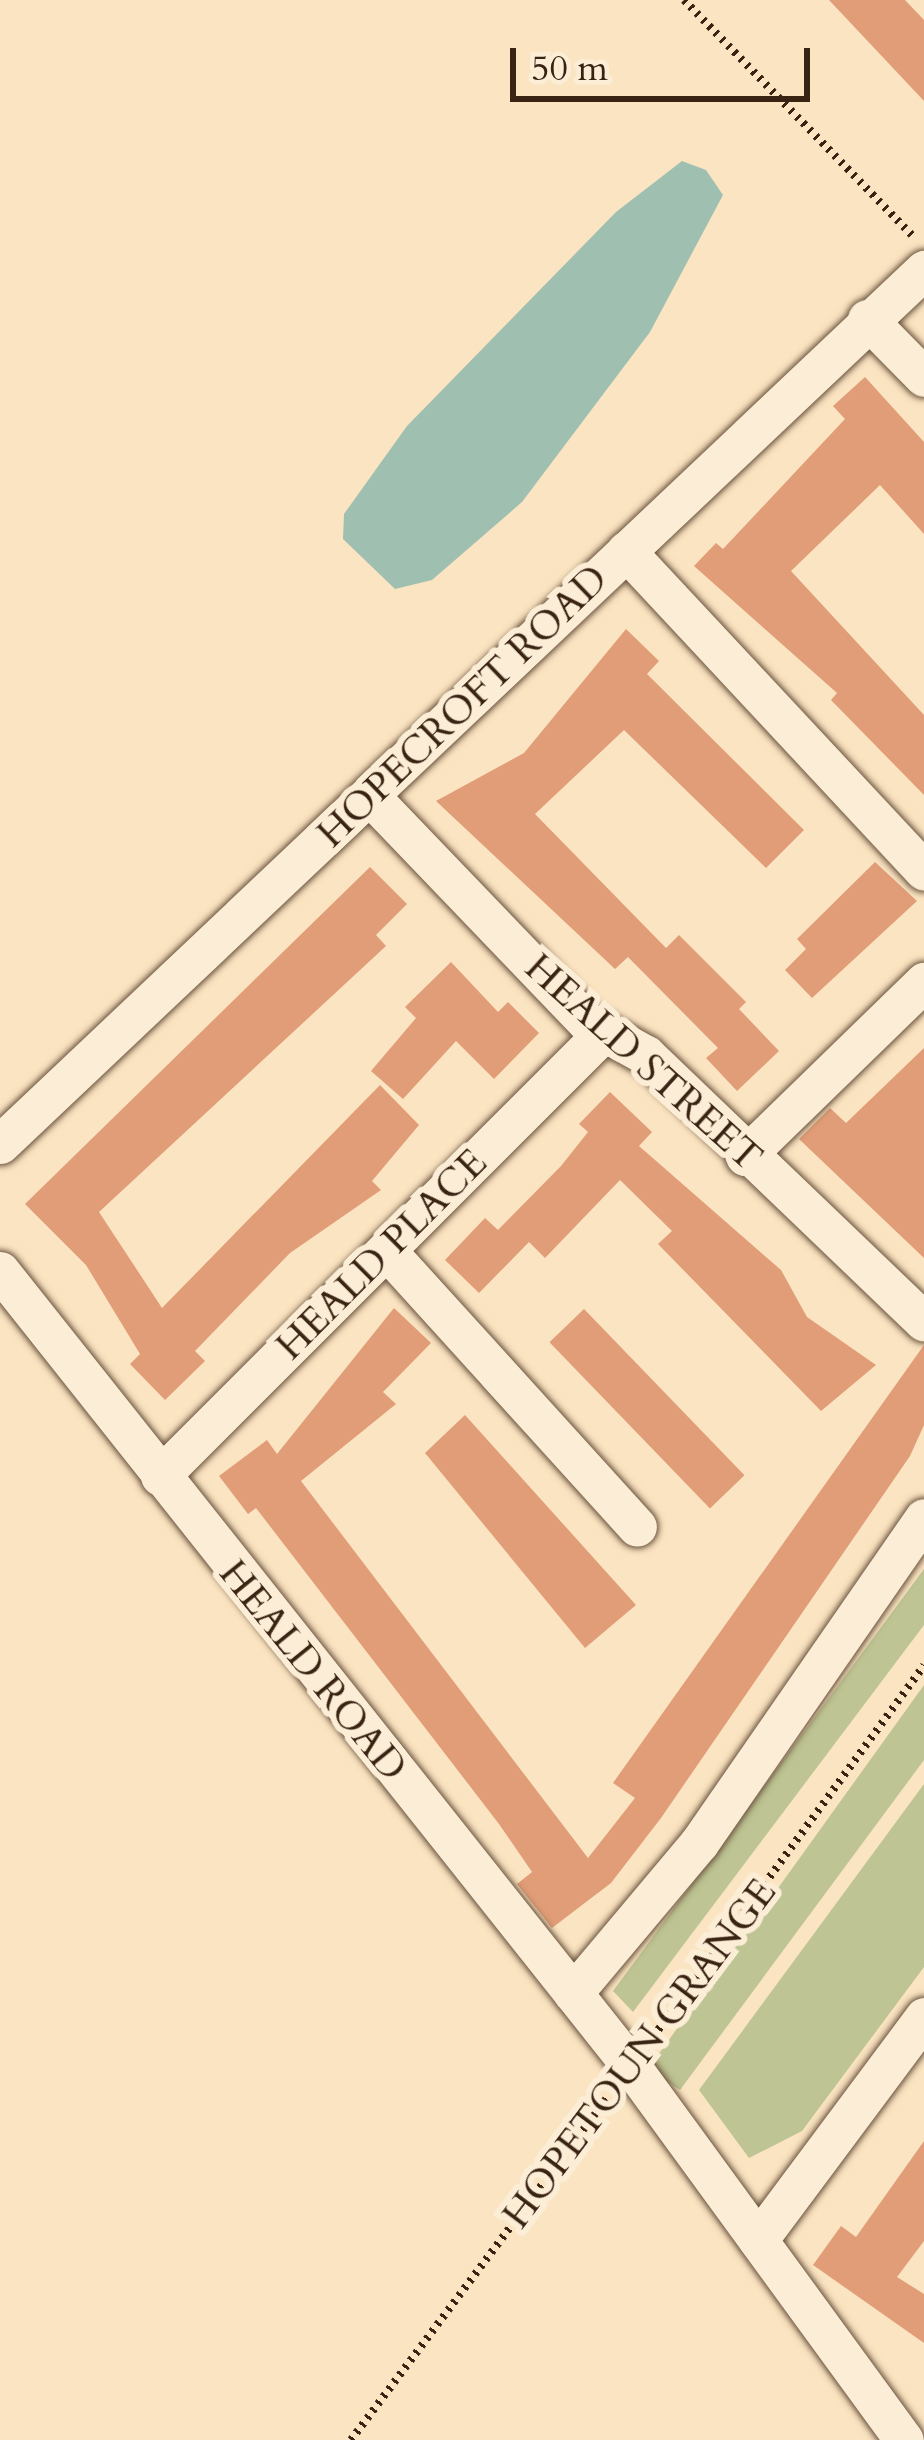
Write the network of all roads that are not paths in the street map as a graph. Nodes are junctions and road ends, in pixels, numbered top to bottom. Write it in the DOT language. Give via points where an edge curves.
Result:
graph roads {
  1 [pos="921,256"];
  2 [pos="867,319"];
  3 [pos="924,377"];
  4 [pos="626,550"];
  5 [pos="370,796"];
  6 [pos="924,871"];
  7 [pos="924,982"];
  8 [pos="604,1032"];
  9 [pos="0,1144"];
  10 [pos="745,1156"];
  11 [pos="387,1251"];
  12 [pos="0,1271"];
  13 [pos="924,1322"];
  14 [pos="160,1476"];
  15 [pos="924,1518"];
  16 [pos="637,1527"];
  17 [pos="573,1993"];
  18 [pos="924,2017"];
  19 [pos="758,2240"];
  20 [pos="904,2440"];
  1 -- 2 [label="street, HOPECROFT ROAD"];
  2 -- 3 [label="street"];
  2 -- 4 [label="street, HOPECROFT ROAD"];
  4 -- 5 [label="street, HOPECROFT ROAD"];
  4 -- 6 [label="street"];
  5 -- 8 [label="street, HEALD STREET"];
  5 -- 9 [label="street, HOPECROFT ROAD"];
  7 -- 10 [label="street"];
  8 -- 10 [label="street, HEALD STREET" via="646,1055"];
  8 -- 11 [label="street, HEALD PLACE"];
  10 -- 13 [label="street, HEALD STREET"];
  11 -- 14 [label="street, HEALD PLACE"];
  11 -- 16 [label="street" via="572,1432"];
  12 -- 14 [label="street, HEALD ROAD"];
  14 -- 17 [label="street, HEALD ROAD"];
  15 -- 17 [label="street, HOPETOUN GRANGE" via="700,1843"];
  17 -- 19 [label="street, HEALD ROAD"];
  18 -- 19 [label="street"];
  19 -- 20 [label="street, HEALD ROAD"];
}
